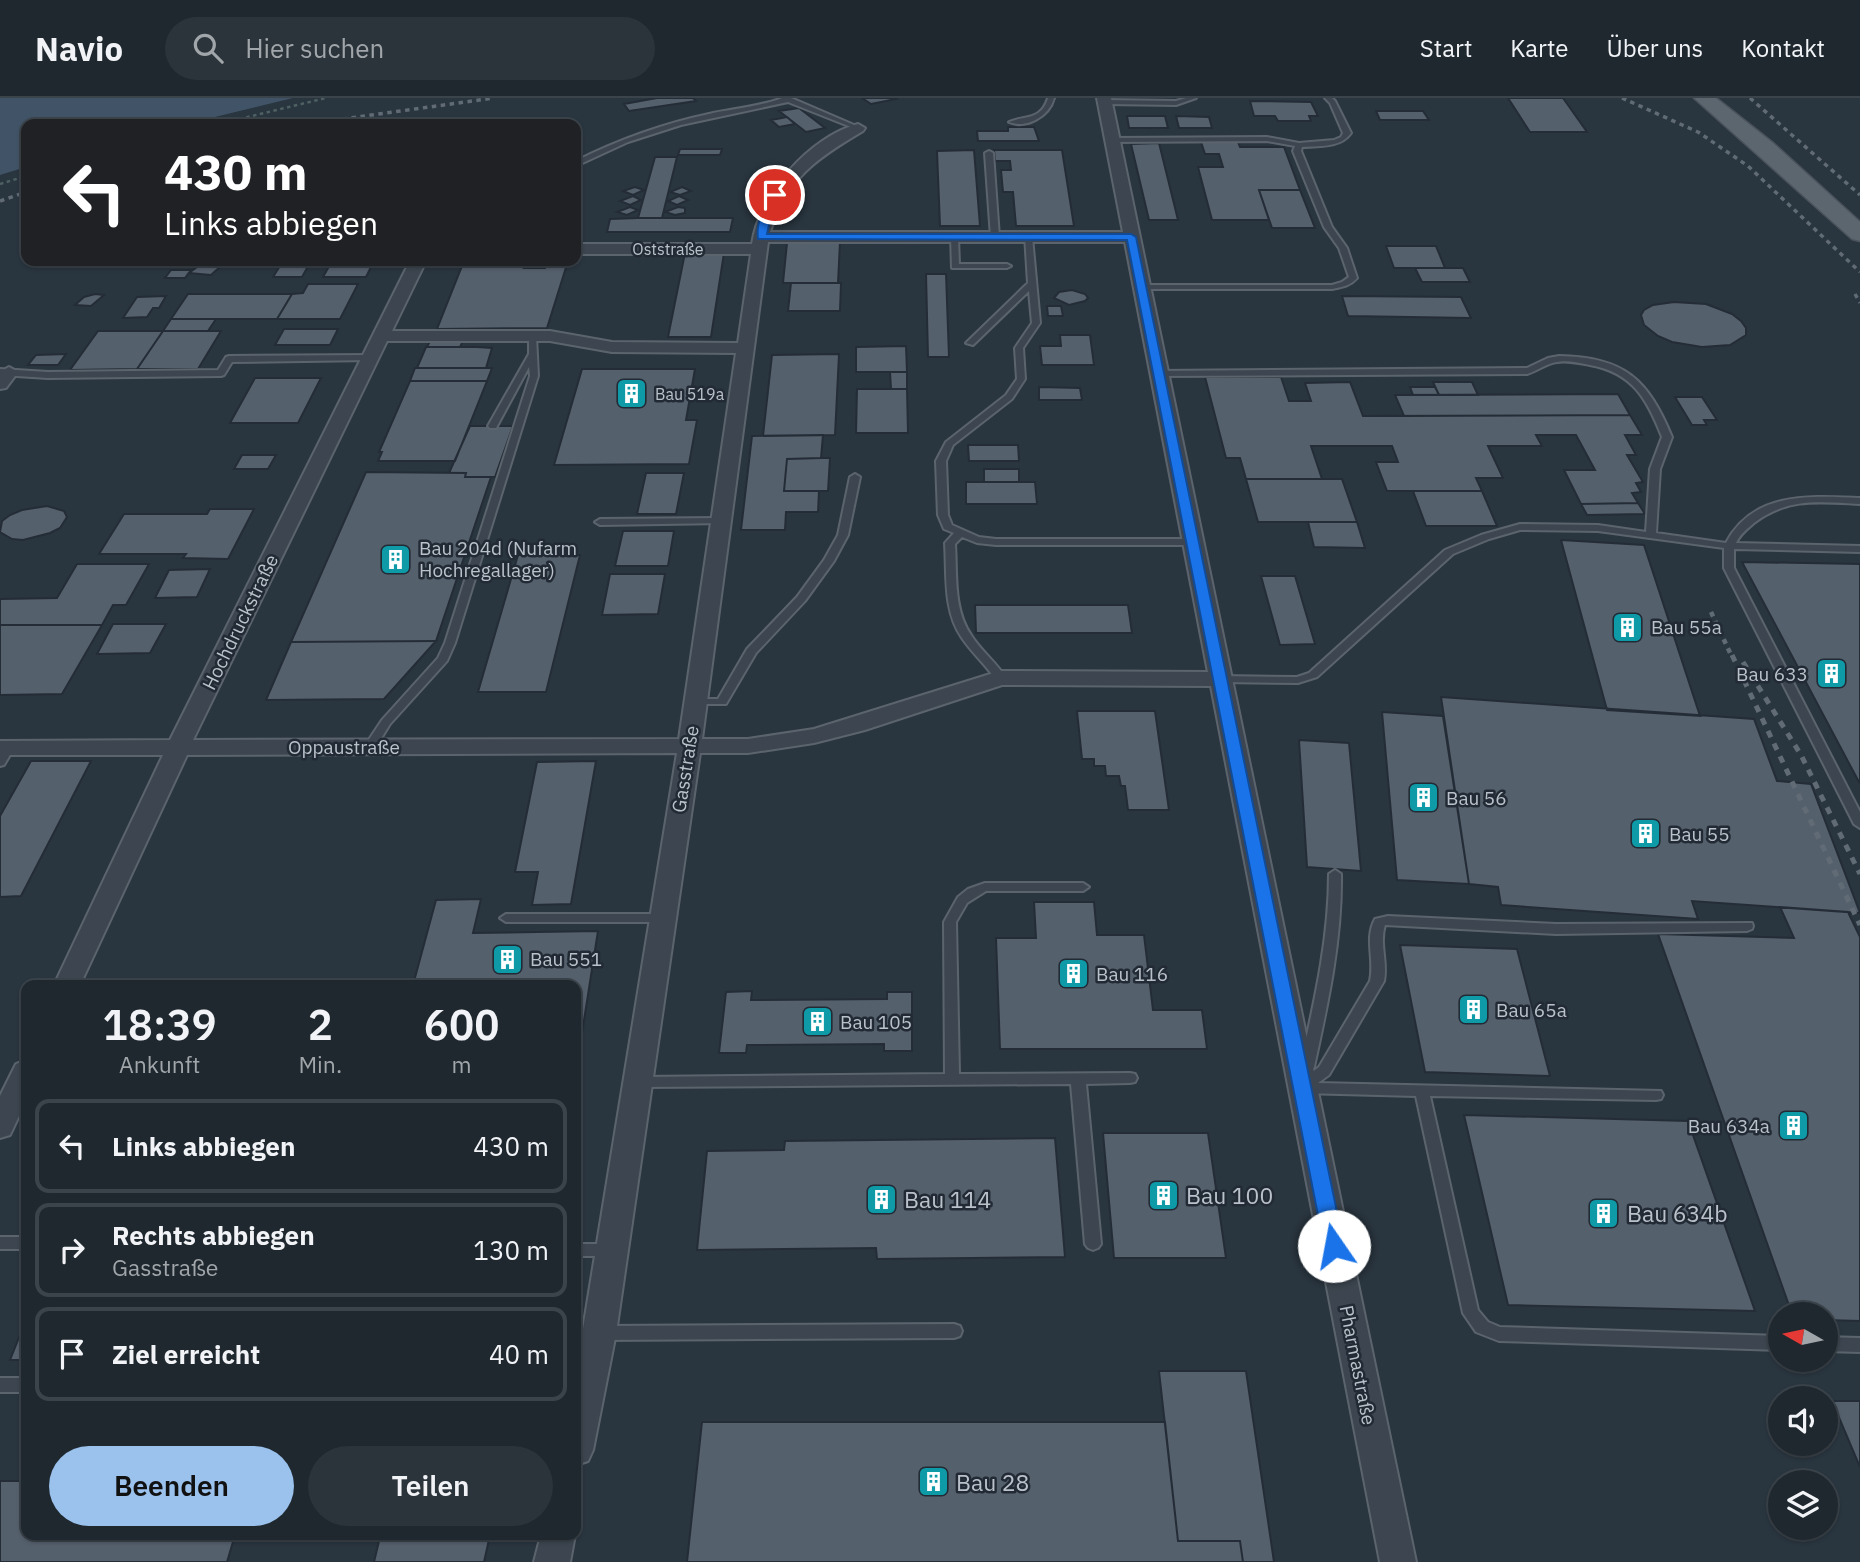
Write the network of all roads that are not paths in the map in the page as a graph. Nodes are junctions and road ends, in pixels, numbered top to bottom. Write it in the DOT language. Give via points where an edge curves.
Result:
graph roads {
  1 [pos="1051,98"];
  2 [pos="1193,98"];
  3 [pos="1328,98"];
  4 [pos="1704,98"];
  5 [pos="1724,98"];
  6 [pos="786,99"];
  7 [pos="1104,100"];
  8 [pos="1012,122"];
  9 [pos="858,128"];
  10 [pos="1112,140"];
  11 [pos="1299,145"];
  12 [pos="989,153"];
  13 [pos="581,162"];
  14 [pos="1860,214"];
  15 [pos="1860,234"];
  16 [pos="954,237"];
  17 [pos="995,237"];
  18 [pos="1028,237"];
  19 [pos="1131,237"];
  20 [pos="761,243"];
  21 [pos="581,249"];
  22 [pos="416,266"];
  23 [pos="1007,266"];
  24 [pos="1032,284"];
  25 [pos="1142,287"];
  26 [pos="381,336"];
  27 [pos="970,343"];
  28 [pos="533,344"];
  29 [pos="746,348"];
  30 [pos="370,358"];
  31 [pos="1159,373"];
  32 [pos="3,376"];
  33 [pos="493,426"];
  34 [pos="855,477"];
  35 [pos="1860,501"];
  36 [pos="721,521"];
  37 [pos="600,522"];
  38 [pos="959,534"];
  39 [pos="1651,535"];
  40 [pos="1194,542"];
  41 [pos="1729,546"];
  42 [pos="1860,549"];
  43 [pos="1000,677"];
  44 [pos="1220,679"];
  45 [pos="696,702"];
  46 [pos="689,746"];
  47 [pos="370,747"];
  48 [pos="178,748"];
  49 [pos="3,753"];
  50 [pos="1860,824"];
  51 [pos="1335,874"];
  52 [pos="1083,887"];
  53 [pos="506,918"];
  54 [pos="663,918"];
  55 [pos="1747,926"];
  56 [pos="69,980"];
  57 [pos="1078,1078"];
  58 [pos="1130,1078"];
  59 [pos="952,1079"];
  60 [pos="21,1081"];
  61 [pos="638,1082"];
  62 [pos="1302,1088"];
  63 [pos="1422,1091"];
  64 [pos="1656,1095"];
  65 [pos="3,1116"];
  66 [pos="0,1243"];
  67 [pos="21,1243"];
  68 [pos="1093,1244"];
  69 [pos="581,1250"];
  70 [pos="613,1250"];
  71 [pos="954,1331"];
  72 [pos="600,1333"];
  73 [pos="1768,1343"];
  74 [pos="1838,1344"];
  75 [pos="1860,1345"];
  76 [pos="0,1385"];
  77 [pos="21,1385"];
  78 [pos="581,1426"];
  79 [pos="557,1540"];
  80 [pos="552,1562"];
  81 [pos="1398,1562"];
  1 -- 8 [label="lane" via="1040,116"];
  2 -- 7 [label="lane" via="1176,103"];
  3 -- 11 [label="lane" via="1345,126 1344,138"];
  4 -- 15 [label="main road"];
  5 -- 14 [label="main road"];
  6 -- 9 [label="lane"];
  6 -- 13 [label="lane" via="667,129"];
  7 -- 10 [label="street, Pharmastraße"];
  9 -- 20 [label="street, Gasstraße" via="787,180 767,212"];
  10 -- 11 [label="lane" via="1267,139"];
  10 -- 19 [label="street, Pharmastraße"];
  11 -- 25 [label="lane" via="1297,152 1353,278 1332,287"];
  12 -- 17 [label="lane"];
  16 -- 17 [label="street, Oststraße"];
  16 -- 20 [label="street, Oststraße"];
  16 -- 23 [label="lane" via="955,266"];
  17 -- 18 [label="street, Oststraße"];
  18 -- 19 [label="street, Oststraße"];
  18 -- 24 [label="lane"];
  19 -- 25 [label="street, Pharmastraße"];
  20 -- 21 [label="street, Oststraße"];
  20 -- 29 [label="street, Gasstraße"];
  22 -- 26 [label="street, Hochdruckstraße"];
  24 -- 27 [label="lane"];
  24 -- 38 [label="lane" via="1036,323 1019,348 1021,379 1009,397 949,444 941,461 943,514 948,527"];
  25 -- 31 [label="street, Pharmastraße"];
  26 -- 28 [label="street"];
  26 -- 30 [label="street, Hochdruckstraße"];
  28 -- 29 [label="street" via="550,336 612,347"];
  28 -- 33 [label="lane" via="515,389"];
  28 -- 47 [label="lane" via="534,376 443,659 386,722"];
  29 -- 36 [label="street, Gasstraße"];
  30 -- 32 [label="lane" via="229,359 221,373"];
  30 -- 48 [label="street, Hochdruckstraße"];
  31 -- 39 [label="lane" via="1527,371 1559,359 1610,366 1637,382 1667,437 1655,469"];
  31 -- 40 [label="street, Pharmastraße"];
  34 -- 45 [label="lane" via="843,535 829,561 801,599 751,651 722,702"];
  35 -- 41 [label="lane" via="1773,503 1734,534"];
  36 -- 37 [label="lane"];
  36 -- 45 [label="street, Gasstraße"];
  38 -- 40 [label="lane" via="996,542"];
  38 -- 43 [label="lane" via="950,543 961,629"];
  39 -- 41 [label="lane"];
  39 -- 44 [label="lane" via="1556,526 1520,527 1485,537 1449,552 1313,675 1298,680"];
  40 -- 44 [label="street, Pharmastraße"];
  41 -- 42 [label="lane"];
  41 -- 50 [label="lane" via="1729,568"];
  43 -- 44 [label="street, Oppaustraße"];
  43 -- 46 [label="street, Oppaustraße" via="814,736 761,745"];
  44 -- 62 [label="street, Pharmastraße"];
  45 -- 46 [label="street, Gasstraße"];
  46 -- 47 [label="street, Oppaustraße"];
  46 -- 54 [label="street, Gasstraße"];
  47 -- 48 [label="street, Oppaustraße"];
  48 -- 49 [label="street, Oppaustraße"];
  48 -- 56 [label="street, Hochdruckstraße"];
  51 -- 62 [label="lane" via="1337,913 1332,951"];
  52 -- 59 [label="lane" via="985,887 972,891 957,905 950,922"];
  53 -- 54 [label="lane"];
  54 -- 61 [label="street, Gasstraße"];
  55 -- 62 [label="lane" via="1556,929 1388,919 1380,922 1375,939 1377,981 1324,1071"];
  57 -- 58 [label="lane"];
  57 -- 59 [label="lane"];
  57 -- 68 [label="lane"];
  59 -- 61 [label="lane"];
  60 -- 65 [label="street"];
  61 -- 70 [label="street, Gasstraße"];
  62 -- 63 [label="lane"];
  62 -- 81 [label="street, Pharmastraße"];
  63 -- 64 [label="lane"];
  63 -- 73 [label="lane" via="1471,1313 1482,1327 1499,1334"];
  66 -- 67 [label="lane"];
  69 -- 70 [label="lane"];
  70 -- 72 [label="street, Gasstraße"];
  71 -- 72 [label="lane"];
  72 -- 78 [label="street, Gasstraße"];
  74 -- 75 [label="lane"];
  76 -- 77 [label="lane"];
  79 -- 80 [label="street"];
}
